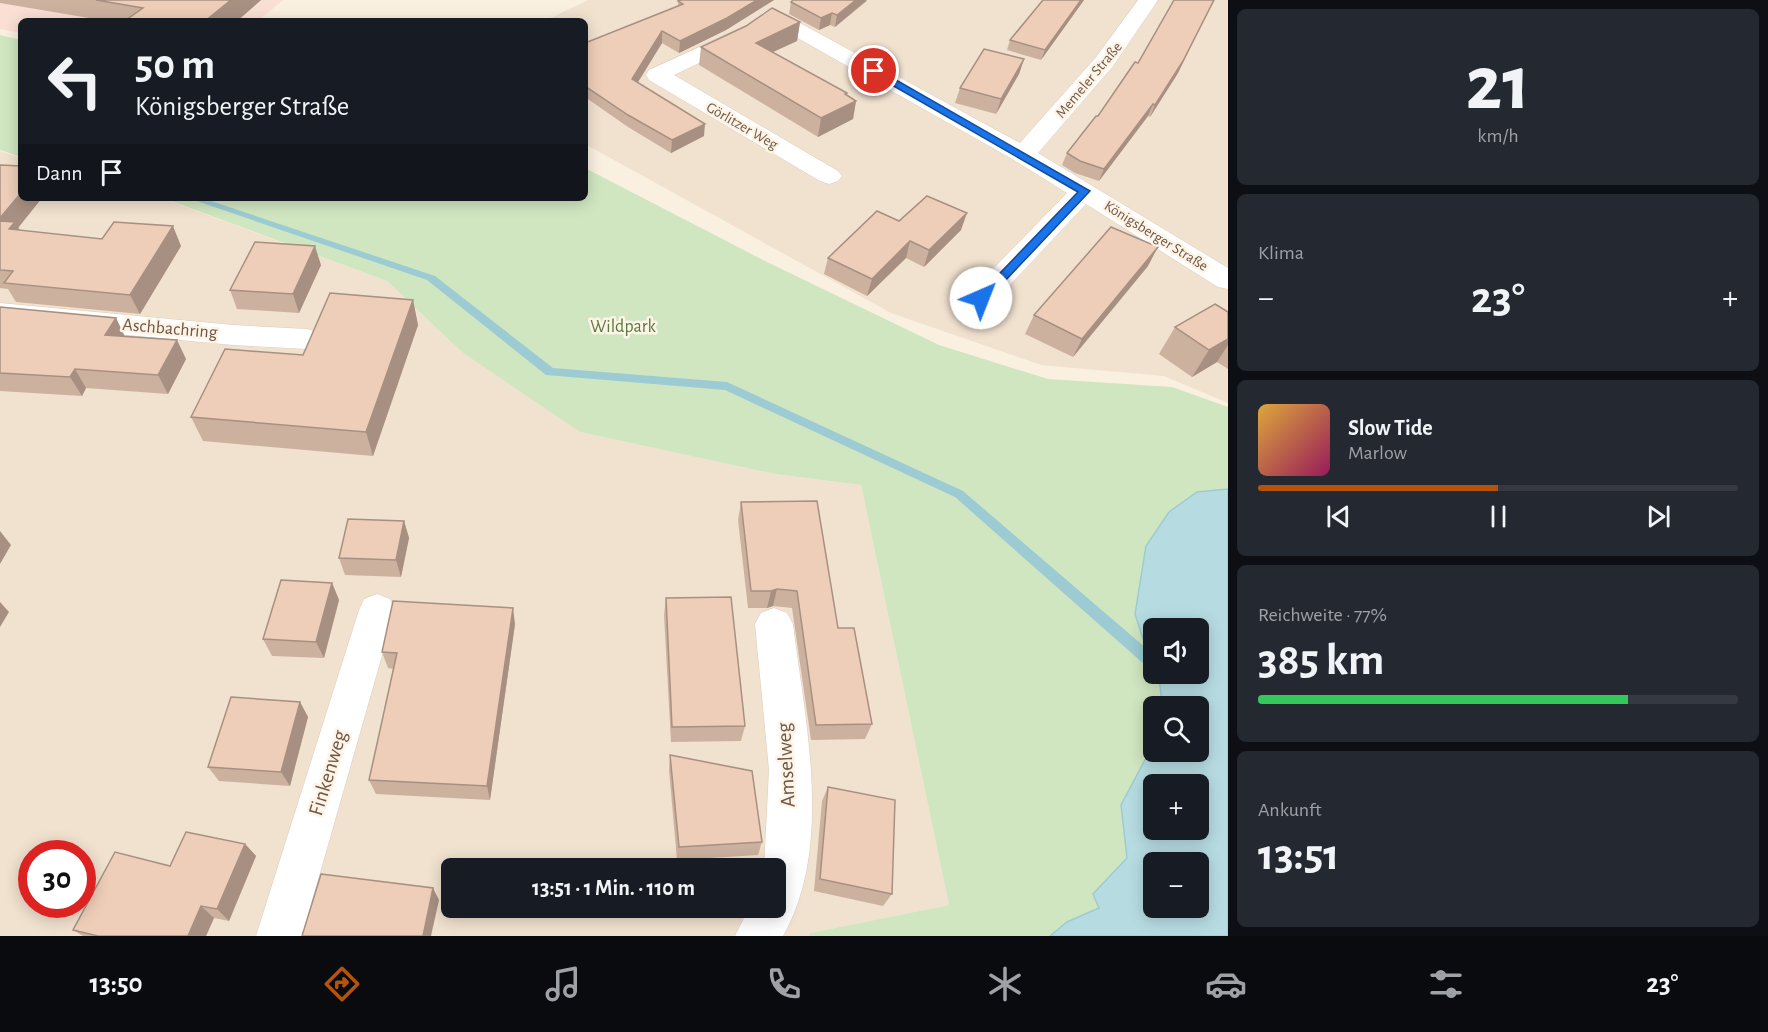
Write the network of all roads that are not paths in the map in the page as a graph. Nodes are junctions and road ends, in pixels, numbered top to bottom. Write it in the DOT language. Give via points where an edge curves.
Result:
graph roads {
  1 [pos="792,0"];
  2 [pos="1148,0"];
  3 [pos="771,15"];
  4 [pos="1023,155"];
  5 [pos="829,176"];
  6 [pos="1084,191"];
  7 [pos="1228,280"];
  8 [pos="0,313"];
  9 [pos="967,313"];
  10 [pos="307,339"];
  11 [pos="377,610"];
  12 [pos="774,624"];
  13 [pos="786,868"];
  14 [pos="768,918"];
  15 [pos="279,936"];
  16 [pos="758,936"];
  1 -- 3 [label="street"];
  2 -- 4 [label="street, Memeler Straße" via="1128,33 1080,93"];
  3 -- 4 [label="street, Königsberger Straße"];
  3 -- 5 [label="street, Görlitzer Weg" via="657,75"];
  4 -- 6 [label="street, Königsberger Straße"];
  6 -- 7 [label="street, Königsberger Straße"];
  6 -- 9 [label="street"];
  8 -- 10 [label="street, Aschbachring" via="228,344"];
  11 -- 15 [label="street, Finkenweg"];
  12 -- 13 [label="street, Amselweg" via="790,770"];
  14 -- 16 [label="street, Amselweg"];
}
